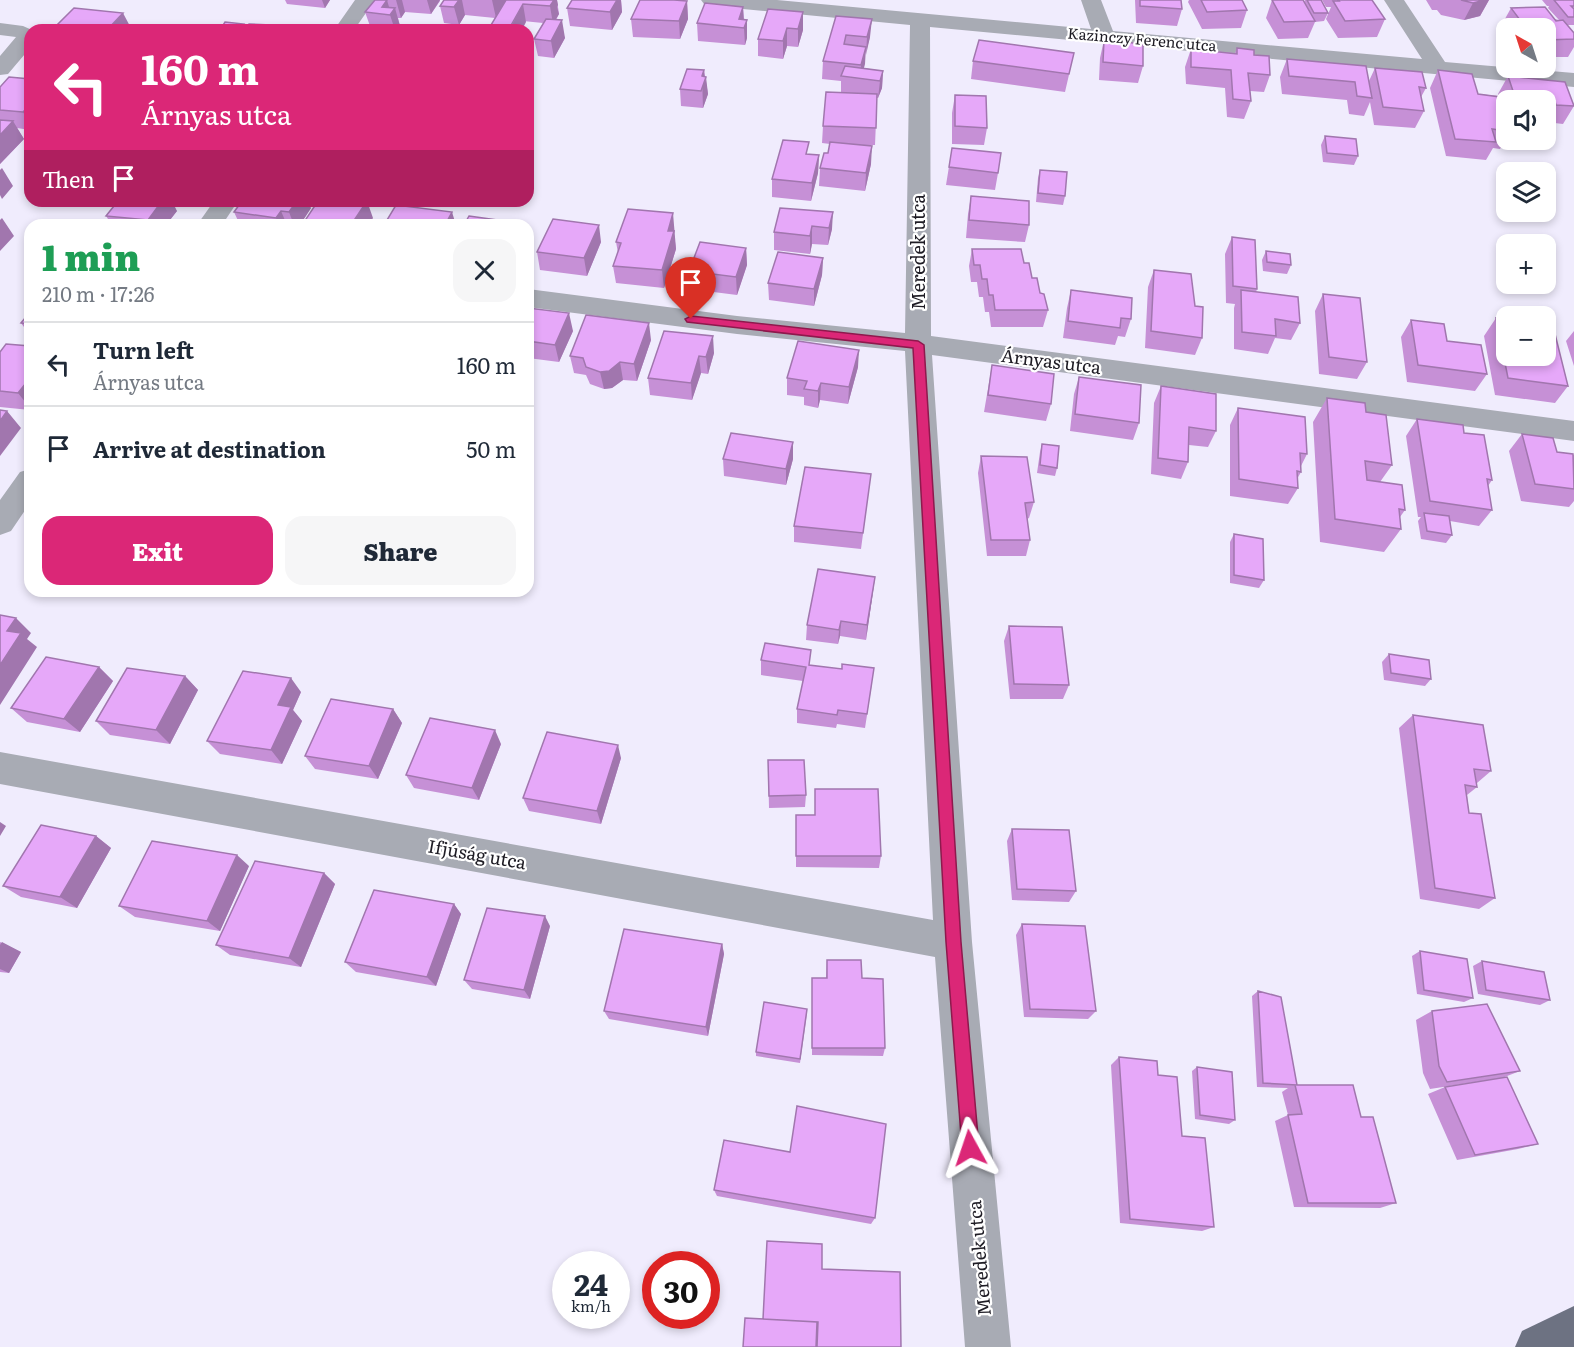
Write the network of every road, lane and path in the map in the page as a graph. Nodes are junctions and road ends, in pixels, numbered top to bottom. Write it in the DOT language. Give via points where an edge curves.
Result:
graph roads {
  1 [pos="365,0"];
  2 [pos="711,0"];
  3 [pos="1091,0"];
  4 [pos="1394,0"];
  5 [pos="772,3"];
  6 [pos="920,19"];
  7 [pos="348,24"];
  8 [pos="0,29"];
  9 [pos="24,34"];
  10 [pos="1104,36"];
  11 [pos="24,41"];
  12 [pos="1437,66"];
  13 [pos="0,69"];
  14 [pos="1574,80"];
  15 [pos="534,299"];
  16 [pos="918,345"];
  17 [pos="1574,431"];
  18 [pos="24,489"];
  19 [pos="0,523"];
  20 [pos="0,768"];
  21 [pos="953,942"];
  22 [pos="1574,1329"];
  23 [pos="988,1347"];
  24 [pos="1538,1347"];
  1 -- 7 [label="street"];
  2 -- 5 [label="street, Kazinczy Ferenc utca"];
  3 -- 10 [label="street"];
  4 -- 12 [label="street"];
  5 -- 6 [label="street, Kazinczy Ferenc utca"];
  6 -- 10 [label="street, Kazinczy Ferenc utca"];
  6 -- 16 [label="street, Meredek utca"];
  8 -- 9 [label="street"];
  10 -- 12 [label="street, Kazinczy Ferenc utca"];
  11 -- 13 [label="street"];
  12 -- 14 [label="street, Kazinczy Ferenc utca"];
  15 -- 16 [label="street, Árnyas utca"];
  16 -- 17 [label="street, Árnyas utca"];
  16 -- 21 [label="street, Meredek utca"];
  18 -- 19 [label="street"];
  20 -- 21 [label="street, Ifjúság utca"];
  21 -- 23 [label="street, Meredek utca"];
  22 -- 24 [label="main road"];
}
